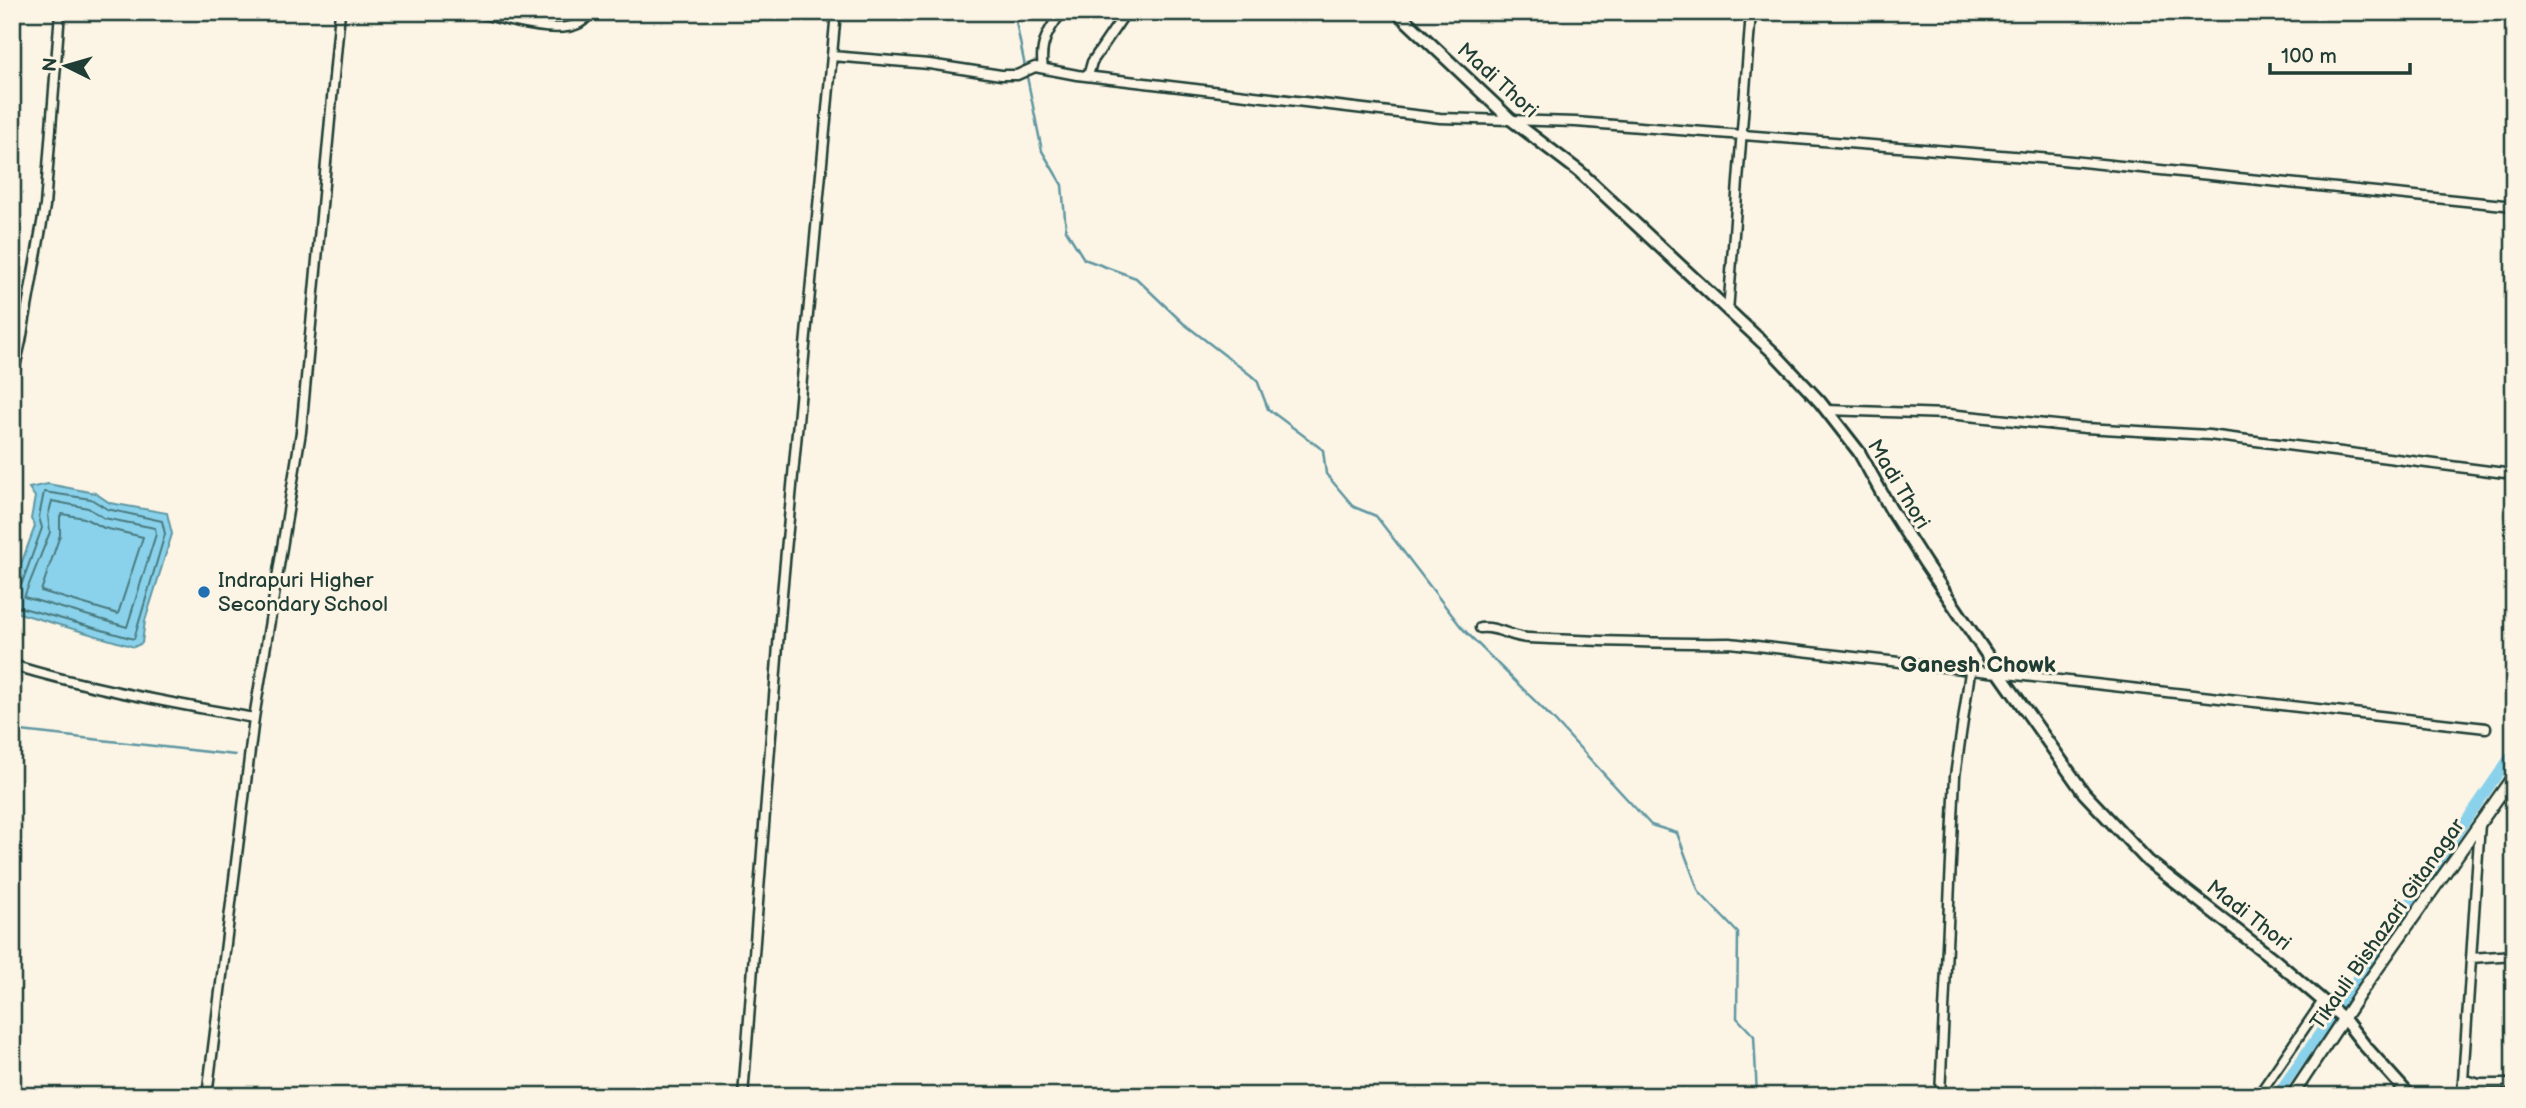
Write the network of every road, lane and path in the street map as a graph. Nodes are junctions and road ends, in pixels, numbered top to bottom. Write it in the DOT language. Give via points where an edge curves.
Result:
graph roads {
  1 [pos="60,12"];
  2 [pos="340,12"];
  3 [pos="475,12"];
  4 [pos="589,12"];
  5 [pos="836,12"];
  6 [pos="1062,12"];
  7 [pos="1126,12"];
  8 [pos="1397,12"];
  9 [pos="1751,12"];
  10 [pos="832,56"];
  11 [pos="1039,68"];
  12 [pos="1088,76"];
  13 [pos="1509,118"];
  14 [pos="1743,134"];
  15 [pos="2514,206"];
  16 [pos="1728,312"];
  17 [pos="12,380"];
  18 [pos="1826,410"];
  19 [pos="2505,473"];
  20 [pos="1480,628"];
  21 [pos="12,665"];
  22 [pos="1970,672"];
  23 [pos="2000,674"];
  24 [pos="254,718"];
  25 [pos="2486,728"];
  26 [pos="2514,775"];
  27 [pos="2502,791"];
  28 [pos="2514,804"];
  29 [pos="2480,823"];
  30 [pos="2514,955"];
  31 [pos="2471,958"];
  32 [pos="2326,1004"];
  33 [pos="2343,1018"];
  34 [pos="2463,1079"];
  35 [pos="2514,1084"];
  36 [pos="207,1096"];
  37 [pos="743,1096"];
  38 [pos="1940,1096"];
  39 [pos="2258,1096"];
  40 [pos="2292,1096"];
  41 [pos="2410,1096"];
  42 [pos="2462,1096"];
  1 -- 17 [label="street" via="45,206"];
  2 -- 24 [label="street" via="300,432"];
  3 -- 4 [label="street" via="567,29 578,26"];
  5 -- 10 [label="street"];
  6 -- 11 [label="street" via="1040,51"];
  7 -- 12 [label="street" via="1101,46"];
  8 -- 13 [label="main road, Madi Thori"];
  9 -- 14 [label="street"];
  10 -- 11 [label="street" via="1001,75"];
  10 -- 37 [label="street" via="782,594"];
  11 -- 12 [label="street"];
  12 -- 13 [label="street" via="1440,118"];
  13 -- 14 [label="street"];
  13 -- 16 [label="main road, Madi Thori" via="1580,172"];
  14 -- 15 [label="street" via="2052,159"];
  14 -- 16 [label="street"];
  16 -- 18 [label="main road, Madi Thori" via="1776,354"];
  18 -- 19 [label="street" via="1948,414 2209,435"];
  18 -- 23 [label="main road, Madi Thori" via="1859,452 1890,508"];
  20 -- 22 [label="street" via="1493,627 1518,637 1730,643"];
  21 -- 24 [label="street" via="54,678"];
  22 -- 23 [label="street"];
  22 -- 38 [label="street" via="1955,776"];
  23 -- 25 [label="street"];
  23 -- 32 [label="main road, Madi Thori" via="2084,793 2148,861"];
  24 -- 36 [label="street"];
  26 -- 27 [label="street, Tikauli Bishazari Gitanagar"];
  27 -- 28 [label="street"];
  27 -- 29 [label="street, Tikauli Bishazari Gitanagar"];
  29 -- 31 [label="street"];
  29 -- 33 [label="street, Tikauli Bishazari Gitanagar"];
  30 -- 31 [label="street"];
  31 -- 34 [label="street"];
  32 -- 33 [label="main road, Madi Thori"];
  32 -- 39 [label="street"];
  33 -- 40 [label="street, Tikauli Bishazari Gitanagar"];
  33 -- 41 [label="main road, Madi Thori"];
  34 -- 35 [label="street"];
  34 -- 42 [label="street"];
}
